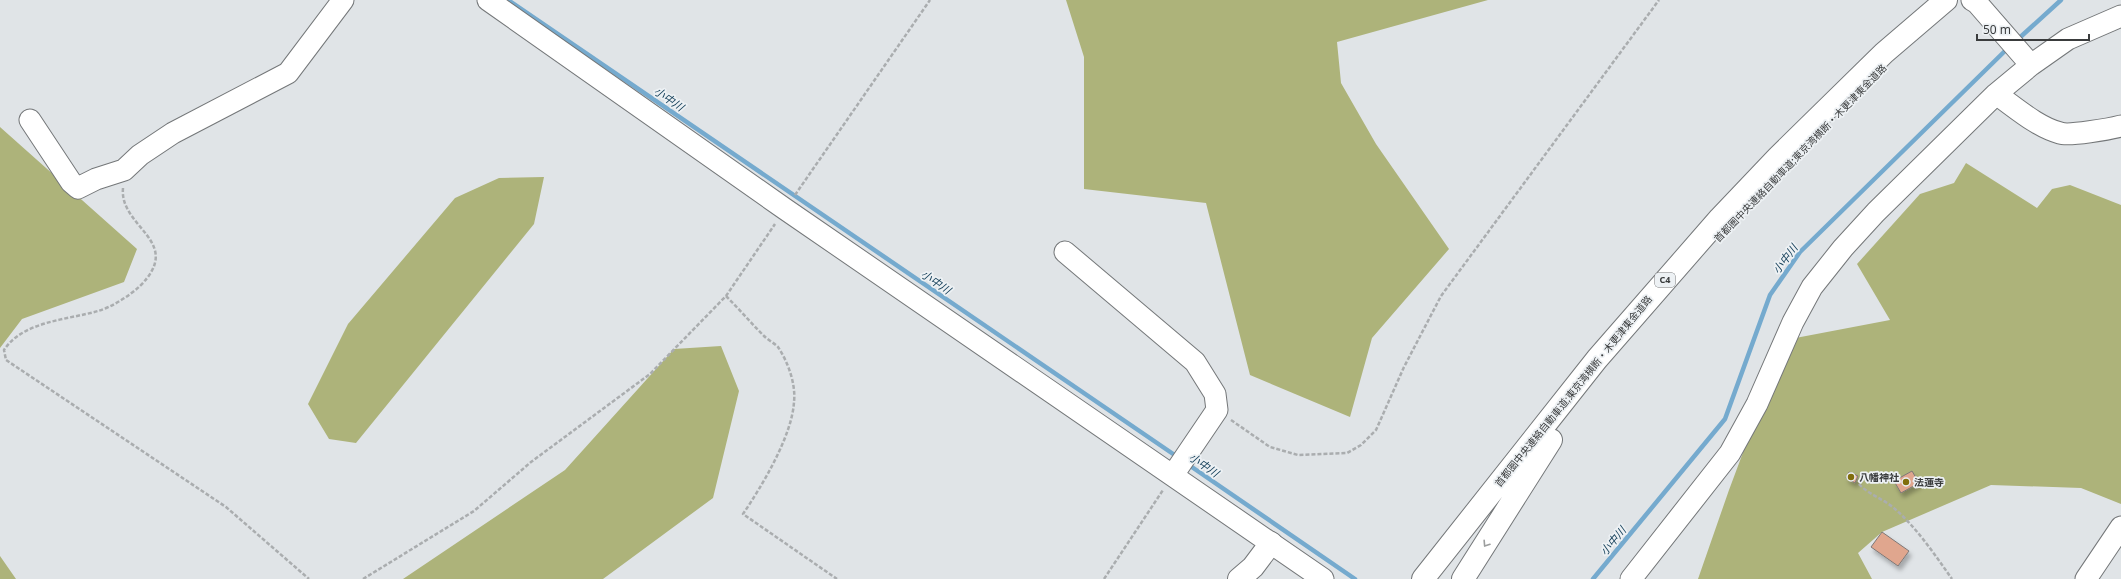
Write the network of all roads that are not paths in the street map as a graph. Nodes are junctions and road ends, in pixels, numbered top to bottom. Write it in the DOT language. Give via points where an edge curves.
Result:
graph roads {
  1 [pos="343,0"];
  2 [pos="488,0"];
  3 [pos="1972,0"];
  4 [pos="1941,4"];
  5 [pos="2121,16"];
  6 [pos="2031,65"];
  7 [pos="1996,94"];
  8 [pos="30,120"];
  9 [pos="2121,126"];
  10 [pos="1065,252"];
  11 [pos="1551,440"];
  12 [pos="1179,466"];
  13 [pos="2121,527"];
  14 [pos="1277,546"];
  15 [pos="1240,579"];
  16 [pos="1262,579"];
  17 [pos="1323,579"];
  18 [pos="1423,579"];
  19 [pos="1439,579"];
  20 [pos="1463,579"];
  21 [pos="1631,579"];
  22 [pos="2086,579"];
  1 -- 8 [label="street" via="288,73 173,133 140,155 124,170 78,188 71,182"];
  2 -- 12 [label="street" via="785,209"];
  3 -- 6 [label="street"];
  4 -- 11 [label="highway, 首都圏中央連絡自動車道;東京湾横断・木更津東金道路 / C4" via="1700,258"];
  4 -- 18 [label="highway, 首都圏中央連絡自動車道;東京湾横断・木更津東金道路 / C4" via="1884,53 1720,218 1597,359"];
  5 -- 6 [label="street" via="2068,39"];
  6 -- 7 [label="street"];
  7 -- 9 [label="street" via="2061,134"];
  7 -- 21 [label="street" via="1876,212 1812,287 1793,322 1757,404 1730,453"];
  10 -- 12 [label="street" via="1195,362 1215,394 1217,410"];
  11 -- 19 [label="highway, 首都圏中央連絡自動車道;東京湾横断・木更津東金道路 / C4"];
  11 -- 20 [label="highway, one-way"];
  12 -- 14 [label="street"];
  13 -- 22 [label="street"];
  14 -- 15 [label="highway"];
  14 -- 16 [label="highway"];
  14 -- 17 [label="street"];
}
